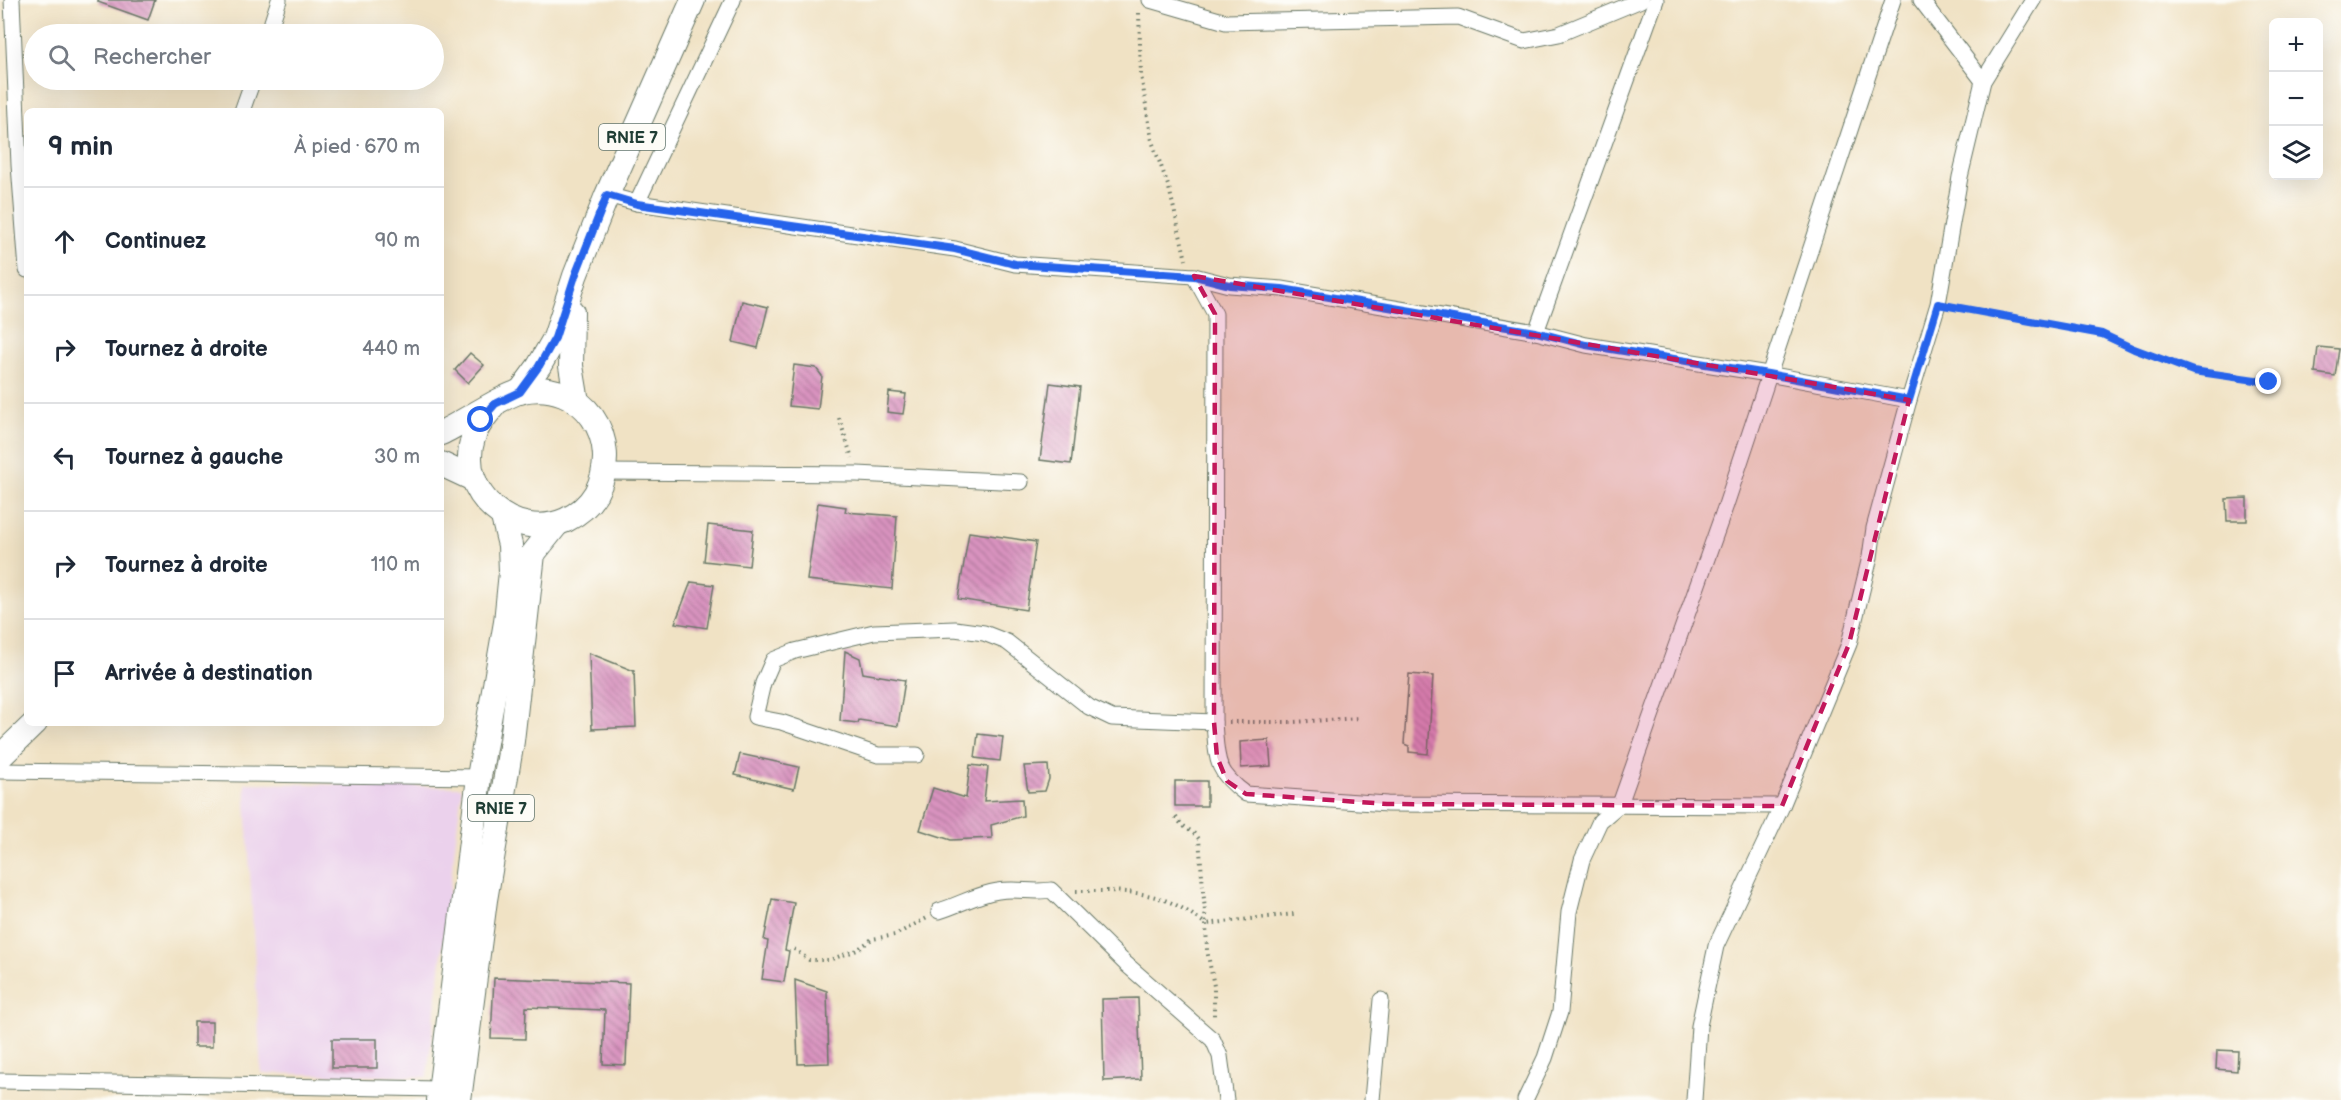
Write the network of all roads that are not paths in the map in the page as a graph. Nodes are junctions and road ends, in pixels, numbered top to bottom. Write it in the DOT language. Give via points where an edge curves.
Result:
graph roads {
  1 [pos="12,0"];
  2 [pos="279,0"];
  3 [pos="693,0"];
  4 [pos="733,0"];
  5 [pos="1641,0"];
  6 [pos="1656,0"];
  7 [pos="1893,0"];
  8 [pos="1921,0"];
  9 [pos="2033,0"];
  10 [pos="1144,5"];
  11 [pos="271,24"];
  12 [pos="1983,81"];
  13 [pos="249,90"];
  14 [pos="243,108"];
  15 [pos="607,195"];
  16 [pos="637,204"];
  17 [pos="24,231"];
  18 [pos="575,276"];
  19 [pos="1194,276"];
  20 [pos="1536,332"];
  21 [pos="1768,374"];
  22 [pos="520,392"];
  23 [pos="1909,400"];
  24 [pos="577,402"];
  25 [pos="495,404"];
  26 [pos="444,431"];
  27 [pos="444,465"];
  28 [pos="604,472"];
  29 [pos="473,479"];
  30 [pos="1021,482"];
  31 [pos="503,517"];
  32 [pos="557,524"];
  33 [pos="1214,722"];
  34 [pos="32,726"];
  35 [pos="917,755"];
  36 [pos="0,758"];
  37 [pos="0,771"];
  38 [pos="479,777"];
  39 [pos="1620,804"];
  40 [pos="1782,806"];
  41 [pos="939,911"];
  42 [pos="1381,1000"];
  43 [pos="0,1081"];
  44 [pos="446,1096"];
  45 [pos="1226,1100"];
  46 [pos="1372,1100"];
  47 [pos="1525,1100"];
  48 [pos="1694,1100"];
  1 -- 17 [label="street"];
  2 -- 11 [label="street"];
  3 -- 15 [label="main road, RNIE 7"];
  4 -- 16 [label="street"];
  5 -- 10 [label="street" via="1559,34 1524,40 1458,17 1226,22"];
  6 -- 20 [label="street"];
  7 -- 21 [label="street"];
  8 -- 12 [label="street"];
  9 -- 12 [label="street"];
  12 -- 23 [label="street" via="1960,177 1938,304"];
  13 -- 14 [label="street"];
  15 -- 16 [label="street"];
  15 -- 18 [label="main road, RNIE 7"];
  16 -- 19 [label="street" via="955,249 1015,264"];
  18 -- 22 [label="main road, RNIE 7" via="555,338"];
  18 -- 24 [label="main road, RNIE 7" via="570,331"];
  19 -- 20 [label="street" via="1229,285 1282,289"];
  19 -- 33 [label="street" via="1215,314"];
  20 -- 21 [label="street" via="1586,345"];
  21 -- 23 [label="street"];
  21 -- 39 [label="street"];
  22 -- 24 [label="main road, RNIE 7" via="540,389"];
  22 -- 25 [label="main road, RNIE 7"];
  23 -- 40 [label="street" via="1874,528 1849,644"];
  24 -- 28 [label="main road, RNIE 7" via="593,417 603,436"];
  25 -- 26 [label="main road"];
  25 -- 29 [label="main road, RNIE 7" via="481,420 473,438"];
  27 -- 29 [label="main road"];
  28 -- 30 [label="street" via="857,474"];
  28 -- 32 [label="main road, RNIE 7" via="592,499 577,514"];
  29 -- 31 [label="main road, RNIE 7" via="484,501"];
  31 -- 32 [label="main road, RNIE 7" via="539,527"];
  31 -- 38 [label="main road, RNIE 7 / RNIE 7" via="510,545 510,582"];
  32 -- 44 [label="main road, RNIE 7 / RNIE 7" via="533,554 513,741"];
  33 -- 35 [label="street" via="1112,718 1089,707 1007,642 984,633 955,629 874,632 772,660 755,717 878,755"];
  33 -- 39 [label="street" via="1217,757 1227,781 1246,794 1387,804"];
  34 -- 36 [label="main road"];
  37 -- 38 [label="street"];
  38 -- 44 [label="main road, RNIE 7 / RNIE 7"];
  39 -- 40 [label="street"];
  39 -- 47 [label="street" via="1600,821 1582,860 1569,912 1560,1012 1545,1058"];
  40 -- 48 [label="street" via="1716,946 1699,1026"];
  41 -- 45 [label="street" via="1000,890 1052,890 1126,964 1213,1040 1222,1066"];
  42 -- 46 [label="street"];
  43 -- 44 [label="street"];
}
